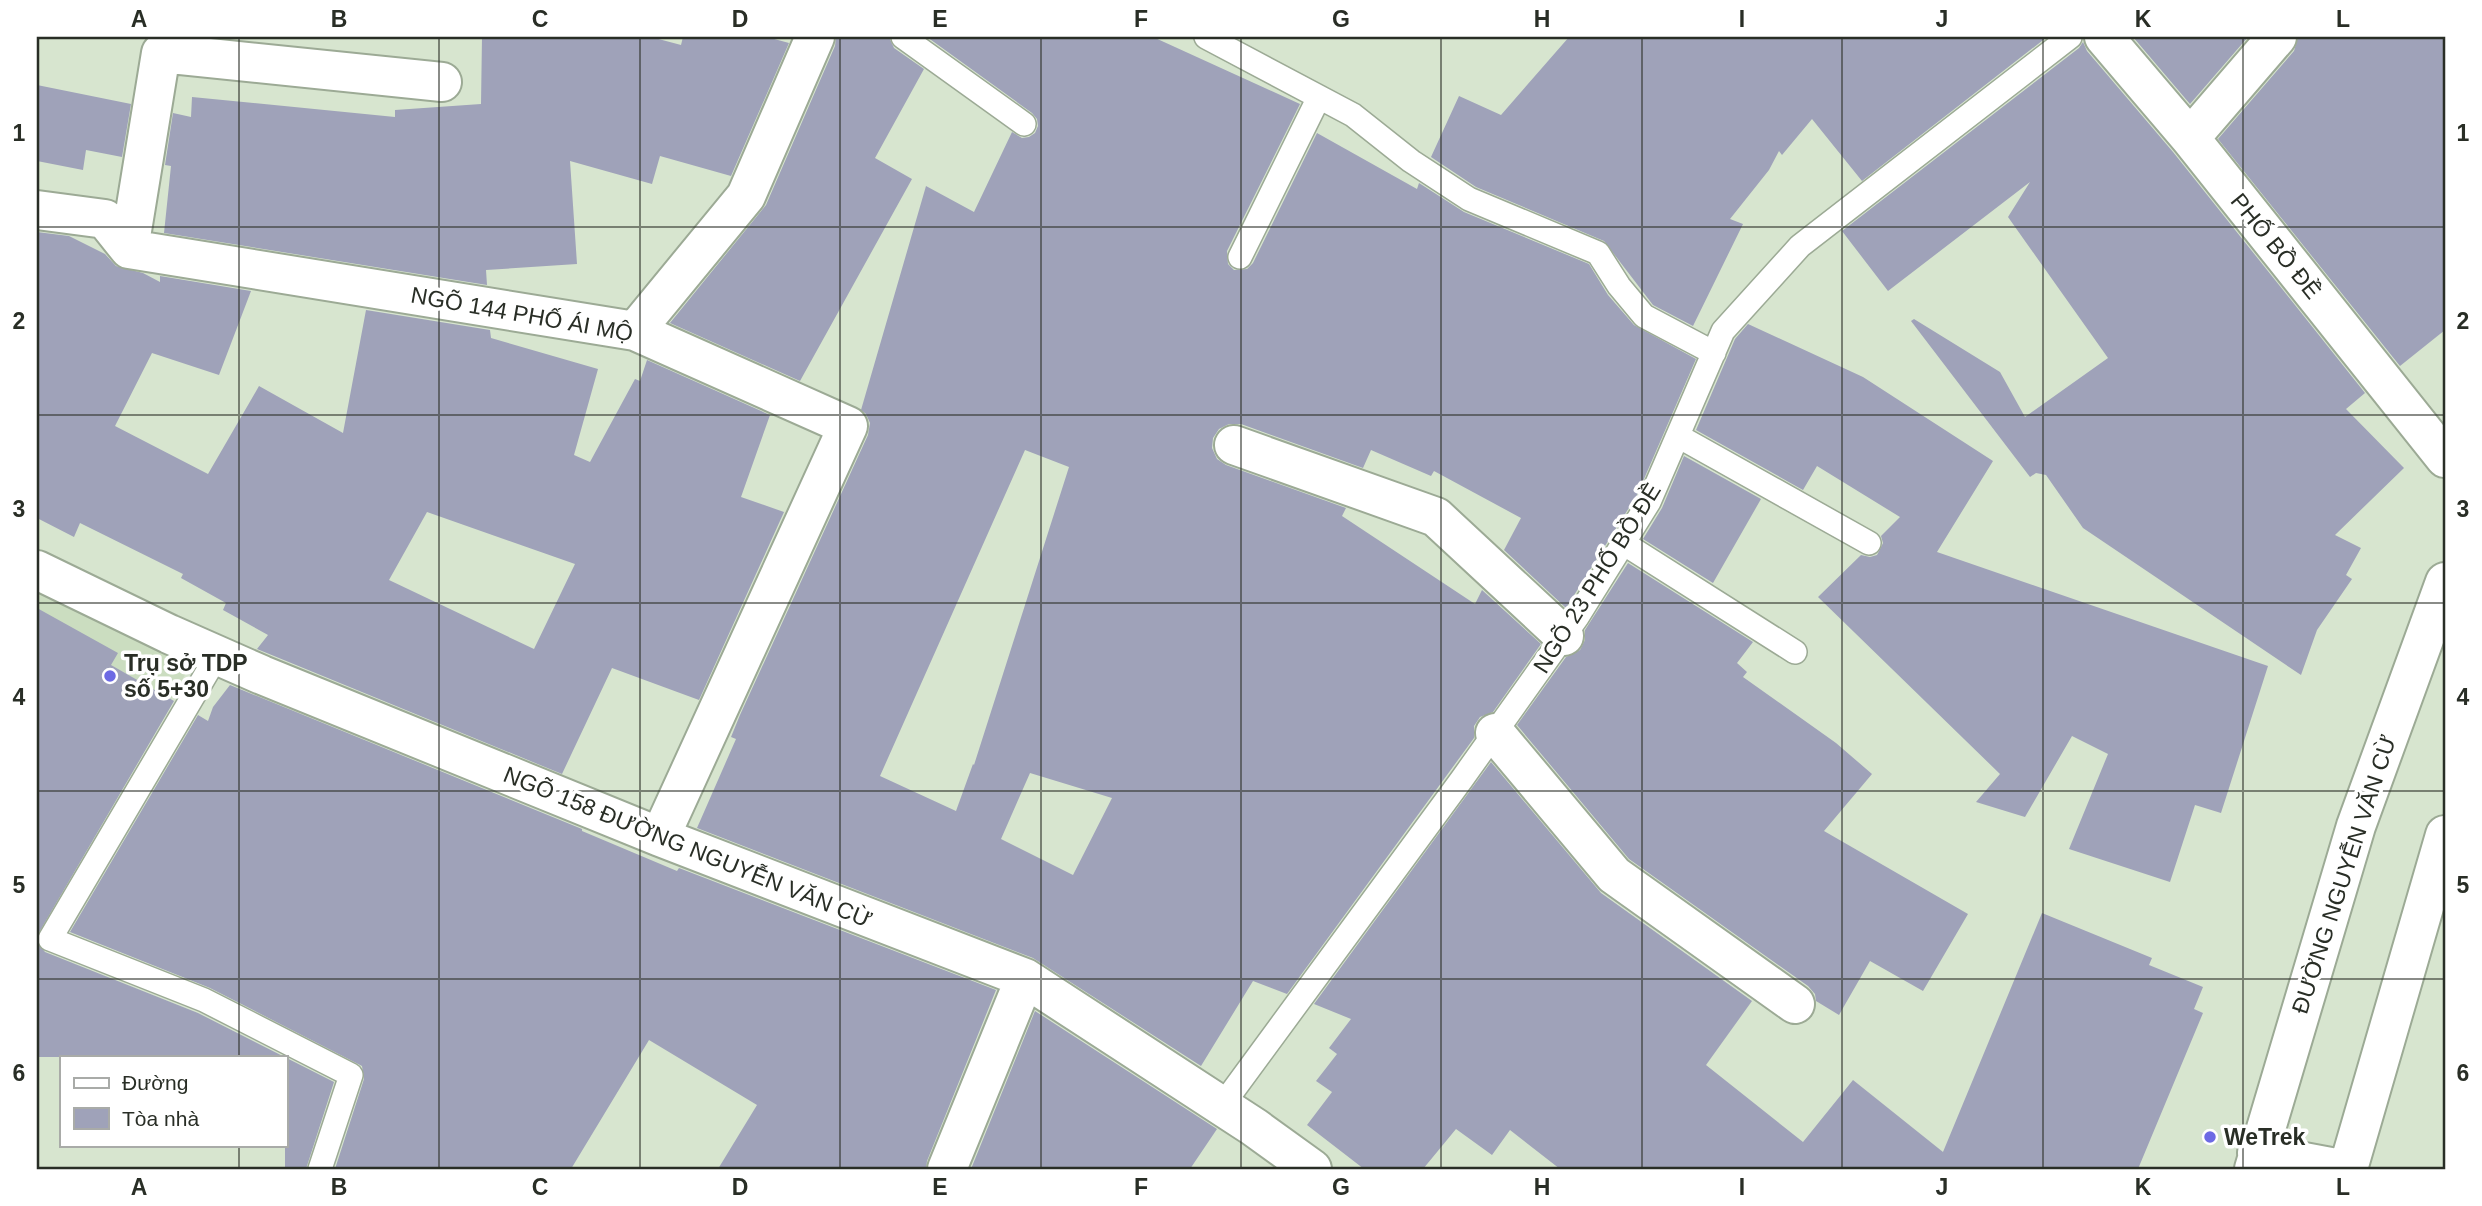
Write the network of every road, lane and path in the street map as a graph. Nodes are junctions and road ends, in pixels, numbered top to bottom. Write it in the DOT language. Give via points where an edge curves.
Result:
graph roads {
  1 [pos="815,37"];
  2 [pos="904,37"];
  3 [pos="1206,37"];
  4 [pos="2070,37"];
  5 [pos="2104,37"];
  6 [pos="2277,37"];
  7 [pos="442,82"];
  8 [pos="1319,97"];
  9 [pos="1024,124"];
  10 [pos="2190,138"];
  11 [pos="37,210"];
  12 [pos="129,249"];
  13 [pos="1240,257"];
  14 [pos="635,331"];
  15 [pos="1714,353"];
  16 [pos="1678,436"];
  17 [pos="1234,445"];
  18 [pos="2445,458"];
  19 [pos="1869,542"];
  20 [pos="1623,543"];
  21 [pos="37,570"];
  22 [pos="2445,582"];
  23 [pos="1564,636"];
  24 [pos="1796,652"];
  25 [pos="218,654"];
  26 [pos="1495,733"];
  27 [pos="2445,835"];
  28 [pos="660,837"];
  29 [pos="1025,978"];
  30 [pos="1796,1004"];
  31 [pos="1221,1107"];
  32 [pos="2256,1161"];
  33 [pos="320,1169"];
  34 [pos="947,1169"];
  35 [pos="1312,1169"];
  36 [pos="2341,1169"];
  37 [pos="2348,1169"];
  1 -- 14 [label="street" via="746,196"];
  2 -- 9 [label="lane"];
  3 -- 8 [label="lane"];
  4 -- 15 [label="lane, NGÕ 23 PHỐ BỒ ĐỀ" via="1800,246 1723,331"];
  5 -- 10 [label="street, PHỐ BỒ ĐỀ"];
  6 -- 10 [label="street"];
  7 -- 12 [label="street" via="161,53"];
  8 -- 13 [label="lane"];
  8 -- 15 [label="lane" via="1353,115 1469,199 1598,253 1644,316"];
  10 -- 18 [label="street, PHỐ BỒ ĐỀ"];
  11 -- 12 [label="street" via="105,219"];
  12 -- 14 [label="street, NGÕ 144 PHỐ ÁI MỘ"];
  14 -- 28 [label="street, NGÕ 144 PHỐ ÁI MỘ" via="848,426"];
  15 -- 16 [label="lane, NGÕ 23 PHỐ BỒ ĐỀ"];
  16 -- 19 [label="lane"];
  16 -- 20 [label="lane, NGÕ 23 PHỐ BỒ ĐỀ" via="1649,502"];
  17 -- 23 [label="street" via="1436,517"];
  20 -- 23 [label="lane, NGÕ 23 PHỐ BỒ ĐỀ"];
  20 -- 24 [label="lane"];
  21 -- 25 [label="street, NGÕ 158 ĐƯỜNG NGUYỄN VĂN CỪ"];
  22 -- 32 [label="street, ĐƯỜNG NGUYỄN VĂN CỪ" via="2356,826"];
  23 -- 26 [label="lane, NGÕ 23 PHỐ BỒ ĐỀ"];
  25 -- 28 [label="street, NGÕ 158 ĐƯỜNG NGUYỄN VĂN CỪ"];
  25 -- 33 [label="lane" via="50,939 204,1000 351,1074"];
  26 -- 30 [label="street" via="1614,875"];
  26 -- 31 [label="lane, NGÕ 23 PHỐ BỒ ĐỀ"];
  27 -- 37 [label="street"];
  28 -- 29 [label="street, NGÕ 158 ĐƯỜNG NGUYỄN VĂN CỪ"];
  29 -- 31 [label="street, NGÕ 158 ĐƯỜNG NGUYỄN VĂN CỪ"];
  29 -- 34 [label="street"];
  31 -- 35 [label="street, NGÕ 158 ĐƯỜNG NGUYỄN VĂN CỪ"];
  32 -- 36 [label="street"];
}
